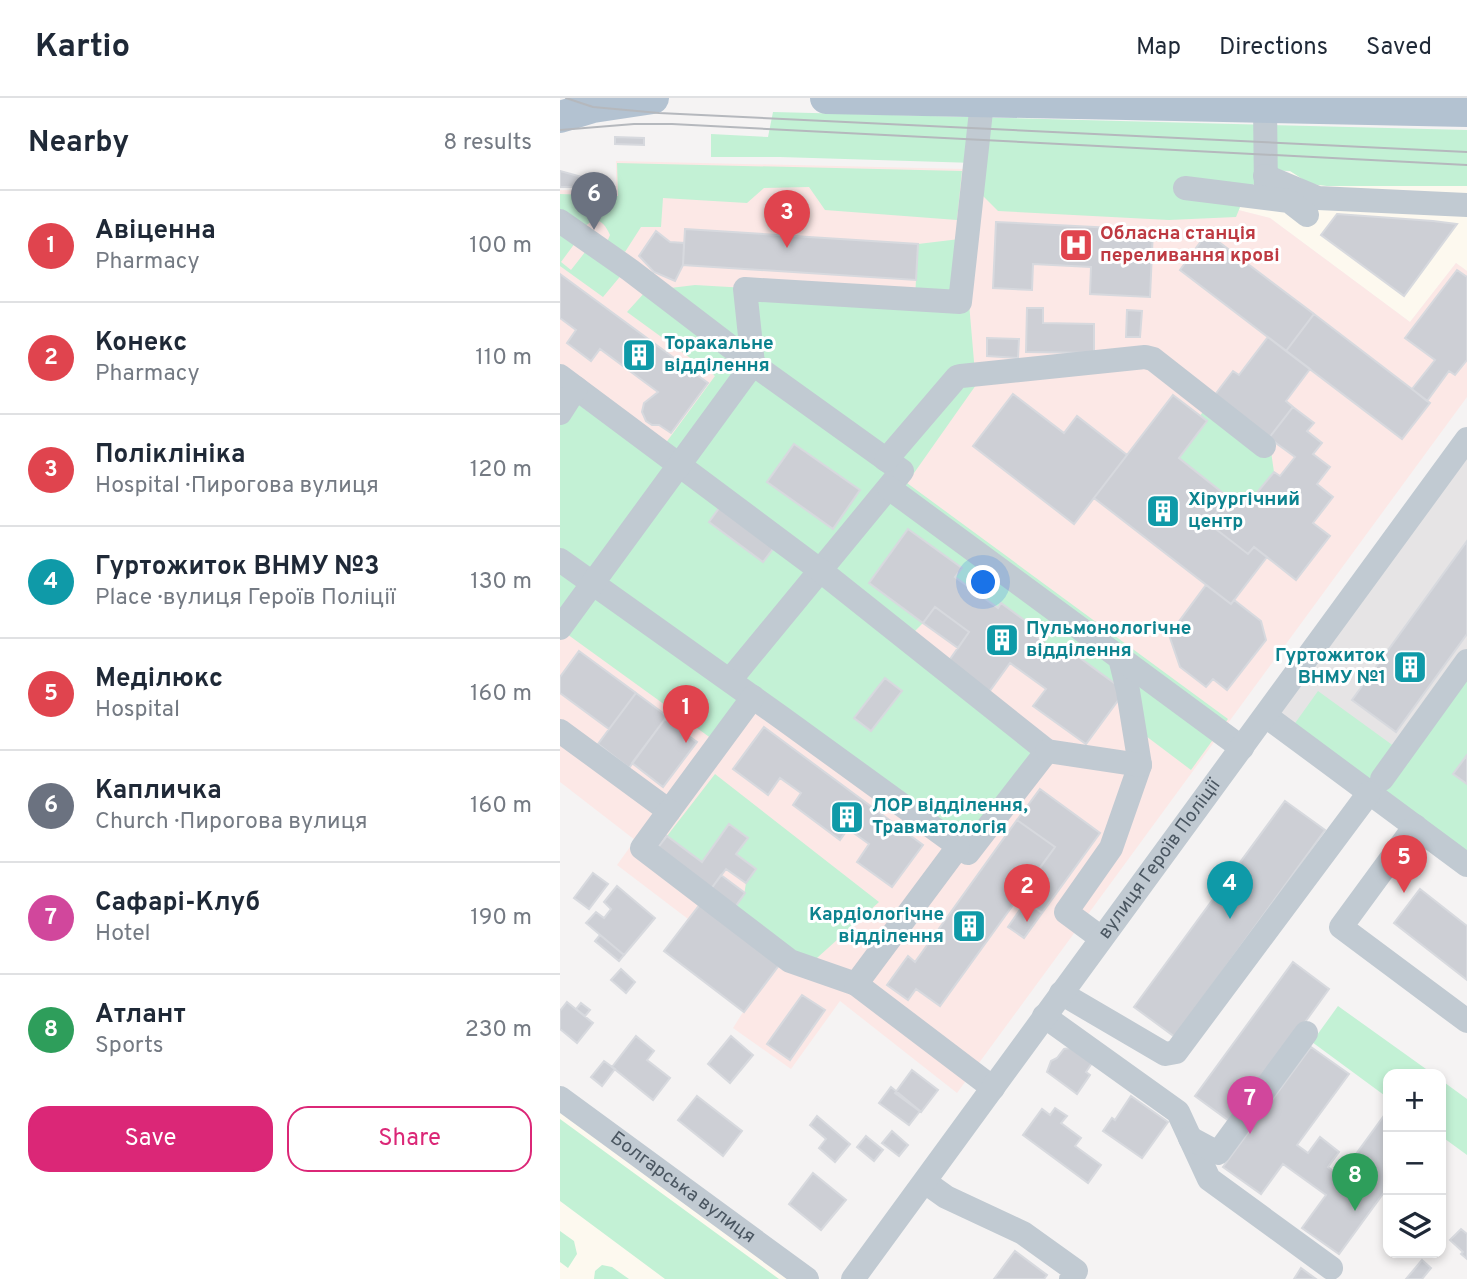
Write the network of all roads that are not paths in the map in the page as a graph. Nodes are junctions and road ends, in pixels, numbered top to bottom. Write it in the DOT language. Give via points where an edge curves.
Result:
graph roads {
  1 [pos="579,98"];
  2 [pos="653,98"];
  3 [pos="826,98"];
  4 [pos="982,102"];
  5 [pos="620,103"];
  6 [pos="1265,106"];
  7 [pos="1467,111"];
  8 [pos="560,117"];
  9 [pos="1265,187"];
  10 [pos="1185,188"];
  11 [pos="1467,205"];
  12 [pos="1307,215"];
  13 [pos="560,221"];
  14 [pos="753,364"];
  15 [pos="568,382"];
  16 [pos="560,413"];
  17 [pos="1467,439"];
  18 [pos="1264,446"];
  19 [pos="886,460"];
  20 [pos="679,466"];
  21 [pos="890,488"];
  22 [pos="560,561"];
  23 [pos="821,571"];
  24 [pos="593,583"];
  25 [pos="560,628"];
  26 [pos="1120,658"];
  27 [pos="1467,661"];
  28 [pos="730,680"];
  29 [pos="753,697"];
  30 [pos="1266,716"];
  31 [pos="560,731"];
  32 [pos="1242,748"];
  33 [pos="1047,751"];
  34 [pos="1140,765"];
  35 [pos="1375,786"];
  36 [pos="669,811"];
  37 [pos="1415,826"];
  38 [pos="958,847"];
  39 [pos="1467,865"];
  40 [pos="1101,938"];
  41 [pos="856,984"];
  42 [pos="1061,993"];
  43 [pos="1044,1016"];
  44 [pos="1467,1021"];
  45 [pos="1306,1033"];
  46 [pos="993,1088"];
  47 [pos="560,1098"];
  48 [pos="1190,1138"];
  49 [pos="925,1182"];
  50 [pos="1331,1268"];
  51 [pos="807,1279"];
  52 [pos="853,1279"];
  53 [pos="1070,1279"];
  1 -- 5 [label="main road"];
  2 -- 5 [label="main road"];
  3 -- 4 [label="main road"];
  4 -- 6 [label="main road"];
  4 -- 14 [label="street" via="960,302 745,289"];
  5 -- 8 [label="main road"];
  6 -- 7 [label="main road"];
  6 -- 9 [label="street"];
  9 -- 10 [label="street"];
  9 -- 11 [label="street" via="1318,198"];
  9 -- 12 [label="street"];
  13 -- 14 [label="street"];
  14 -- 19 [label="street"];
  14 -- 20 [label="street"];
  15 -- 16 [label="street"];
  15 -- 20 [label="street"];
  17 -- 30 [label="street, вулиця Героїв Поліції"];
  18 -- 19 [label="street" via="1153,359 1144,357 957,377"];
  19 -- 21 [label="street" via="902,471"];
  20 -- 23 [label="street"];
  20 -- 24 [label="street"];
  21 -- 23 [label="street"];
  21 -- 26 [label="street"];
  22 -- 24 [label="street"];
  23 -- 28 [label="street"];
  23 -- 33 [label="street"];
  24 -- 25 [label="street"];
  24 -- 28 [label="street"];
  26 -- 32 [label="street"];
  26 -- 34 [label="street"];
  27 -- 35 [label="street"];
  28 -- 29 [label="street"];
  29 -- 36 [label="street"];
  29 -- 38 [label="street"];
  30 -- 32 [label="street, вулиця Героїв Поліції"];
  30 -- 35 [label="street"];
  31 -- 36 [label="street"];
  32 -- 40 [label="street, вулиця Героїв Поліції"];
  33 -- 34 [label="street"];
  33 -- 38 [label="street" via="968,853"];
  34 -- 40 [label="street" via="1111,848 1066,912"];
  35 -- 37 [label="street"];
  35 -- 42 [label="street" via="1176,1052 1165,1054"];
  36 -- 41 [label="street" via="642,848 790,961"];
  37 -- 39 [label="street"];
  37 -- 44 [label="street" via="1341,927"];
  38 -- 41 [label="street"];
  40 -- 42 [label="street, вулиця Героїв Поліції"];
  41 -- 46 [label="street"];
  42 -- 43 [label="street, вулиця Героїв Поліції"];
  43 -- 46 [label="street, вулиця Героїв Поліції"];
  43 -- 48 [label="street" via="1178,1112"];
  45 -- 48 [label="street" via="1218,1153"];
  46 -- 49 [label="street, вулиця Героїв Поліції"];
  47 -- 51 [label="street, Болгарська вулиця"];
  48 -- 50 [label="street" via="1209,1178"];
  49 -- 52 [label="street, вулиця Героїв Поліції"];
  49 -- 53 [label="street" via="946,1197 1023,1233 1076,1272"];
}
